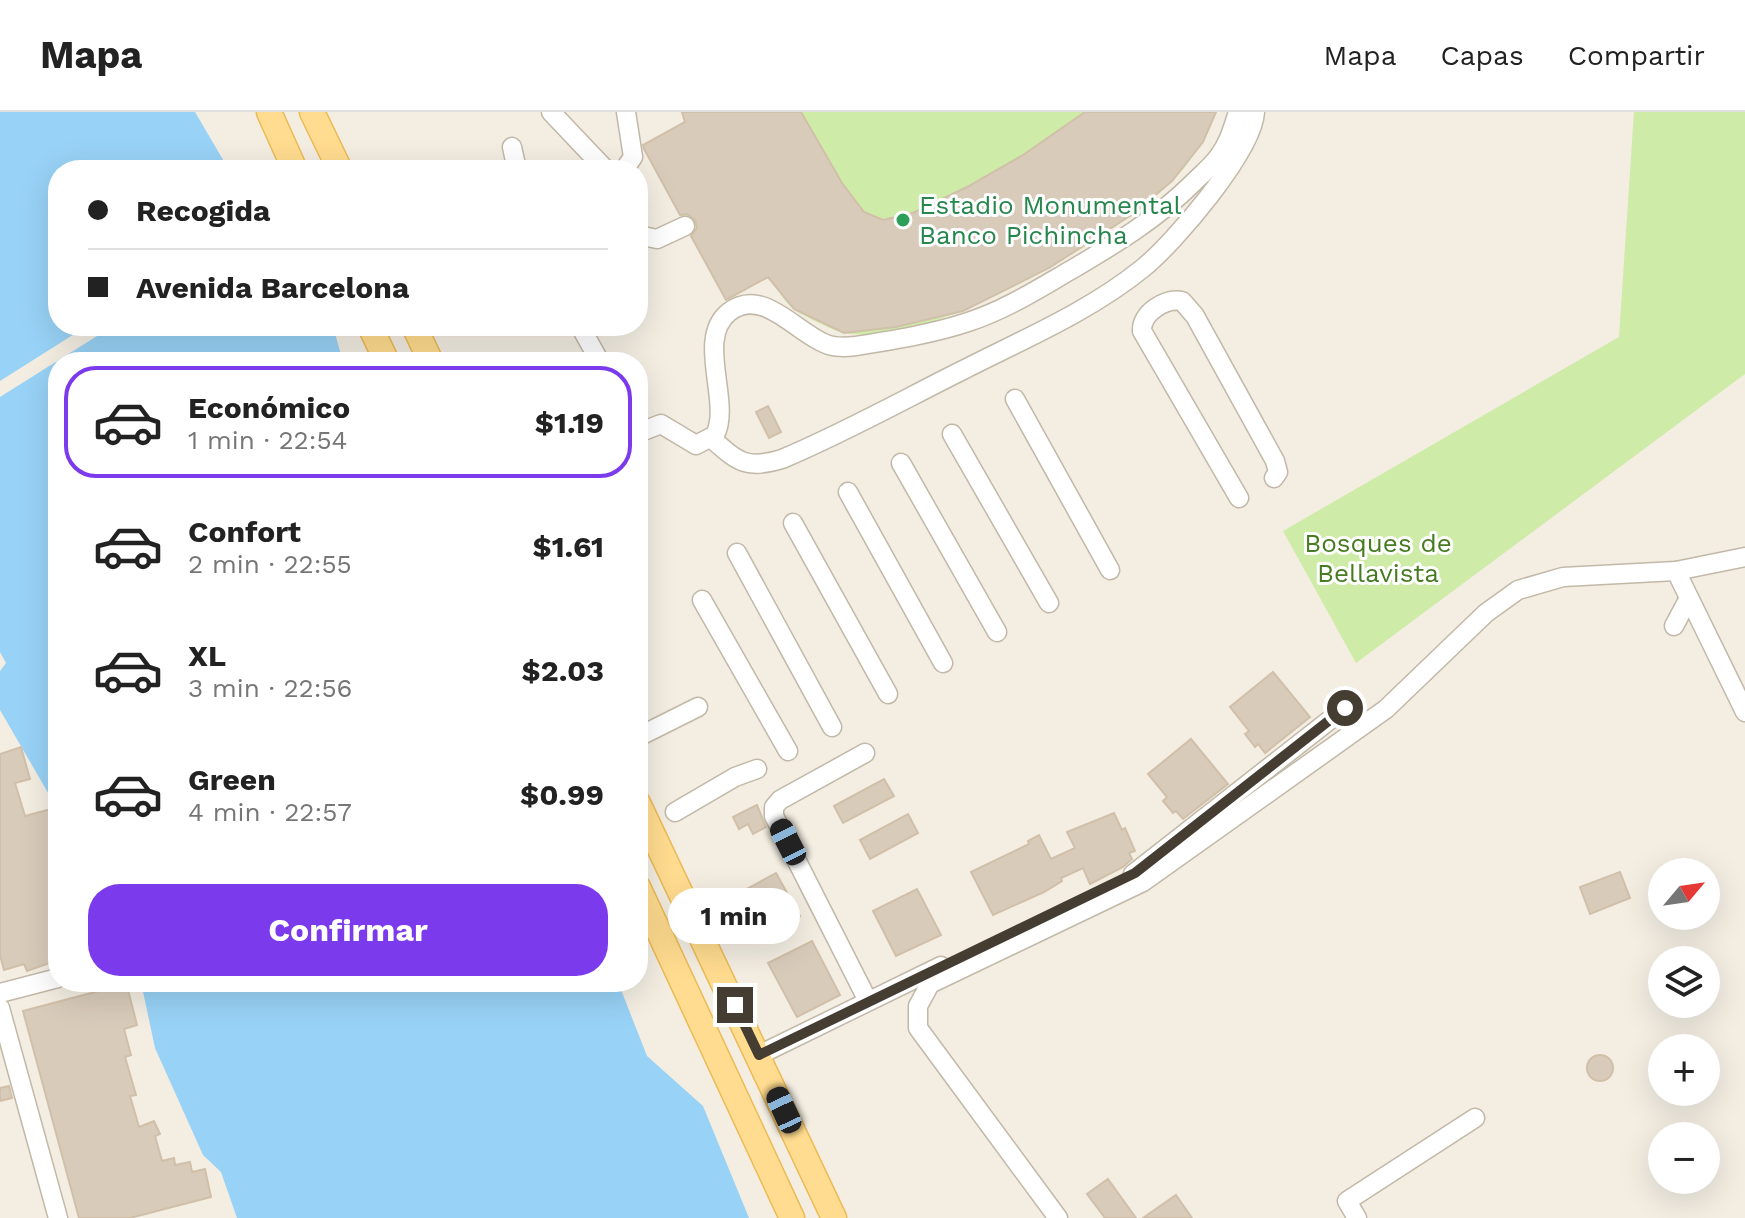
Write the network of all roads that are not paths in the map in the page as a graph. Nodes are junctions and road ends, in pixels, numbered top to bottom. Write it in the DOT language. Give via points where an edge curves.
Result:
graph roads {
  1 [pos="269,112"];
  2 [pos="312,112"];
  3 [pos="551,112"];
  4 [pos="626,112"];
  5 [pos="1238,112"];
  6 [pos="1255,112"];
  7 [pos="322,134"];
  8 [pos="512,147"];
  9 [pos="290,160"];
  10 [pos="335,160"];
  11 [pos="515,160"];
  12 [pos="597,160"];
  13 [pos="631,160"];
  14 [pos="685,226"];
  15 [pos="648,237"];
  16 [pos="1015,399"];
  17 [pos="648,429"];
  18 [pos="952,434"];
  19 [pos="711,438"];
  20 [pos="901,463"];
  21 [pos="1274,478"];
  22 [pos="848,492"];
  23 [pos="1239,498"];
  24 [pos="793,523"];
  25 [pos="737,553"];
  26 [pos="1745,557"];
  27 [pos="1110,570"];
  28 [pos="1676,571"];
  29 [pos="1689,598"];
  30 [pos="702,600"];
  31 [pos="1049,603"];
  32 [pos="1674,626"];
  33 [pos="997,632"];
  34 [pos="943,663"];
  35 [pos="888,694"];
  36 [pos="698,707"];
  37 [pos="1345,708"];
  38 [pos="1745,712"];
  39 [pos="832,727"];
  40 [pos="648,732"];
  41 [pos="788,751"];
  42 [pos="865,753"];
  43 [pos="757,769"];
  44 [pos="675,812"];
  45 [pos="648,823"];
  46 [pos="680,889"];
  47 [pos="648,903"];
  48 [pos="648,908"];
  49 [pos="700,929"];
  50 [pos="664,941"];
  51 [pos="48,981"];
  52 [pos="0,993"];
  53 [pos="868,1001"];
  54 [pos="0,1008"];
  55 [pos="759,1055"];
  56 [pos="1475,1118"];
  57 [pos="58,1218"];
  58 [pos="792,1218"];
  59 [pos="834,1218"];
  60 [pos="1058,1218"];
  61 [pos="1357,1218"];
  1 -- 9 [label="main road"];
  2 -- 7 [label="main road"];
  3 -- 12 [label="street"];
  4 -- 13 [label="street"];
  5 -- 19 [label="street" via="1217,159 1169,207 1092,258 980,318 894,340 836,347 762,306 732,310 715,341 719,418"];
  6 -- 19 [label="street" via="1238,157 1198,208 1159,254 1113,289 782,459 750,465"];
  7 -- 9 [label="main road" via="298,127 287,136"];
  7 -- 10 [label="main road"];
  8 -- 11 [label="street"];
  14 -- 15 [label="street" via="657,239"];
  16 -- 27 [label="street"];
  17 -- 19 [label="street" via="661,424 692,444"];
  18 -- 31 [label="street"];
  20 -- 33 [label="street"];
  21 -- 23 [label="street" via="1275,461 1195,316 1182,301 1168,301 1145,317 1142,331"];
  22 -- 34 [label="street"];
  24 -- 35 [label="street"];
  25 -- 39 [label="street"];
  26 -- 28 [label="street"];
  28 -- 29 [label="street"];
  28 -- 60 [label="street" via="1563,577 1518,590 1486,613 1386,709 1143,882 930,984 918,1006 918,1028"];
  29 -- 32 [label="street"];
  29 -- 38 [label="street"];
  30 -- 41 [label="street"];
  36 -- 40 [label="street"];
  37 -- 53 [label="street" via="1135,873"];
  42 -- 53 [label="street" via="780,800 774,816"];
  43 -- 44 [label="street"];
  45 -- 46 [label="main road"];
  46 -- 47 [label="main road" via="665,909"];
  46 -- 49 [label="main road"];
  48 -- 50 [label="main road"];
  49 -- 50 [label="main road" via="680,924"];
  49 -- 55 [label="main road"];
  50 -- 58 [label="main road"];
  51 -- 52 [label="street"];
  53 -- 55 [label="street"];
  54 -- 57 [label="street"];
  55 -- 59 [label="main road"];
  56 -- 61 [label="street" via="1347,1201"];
}
